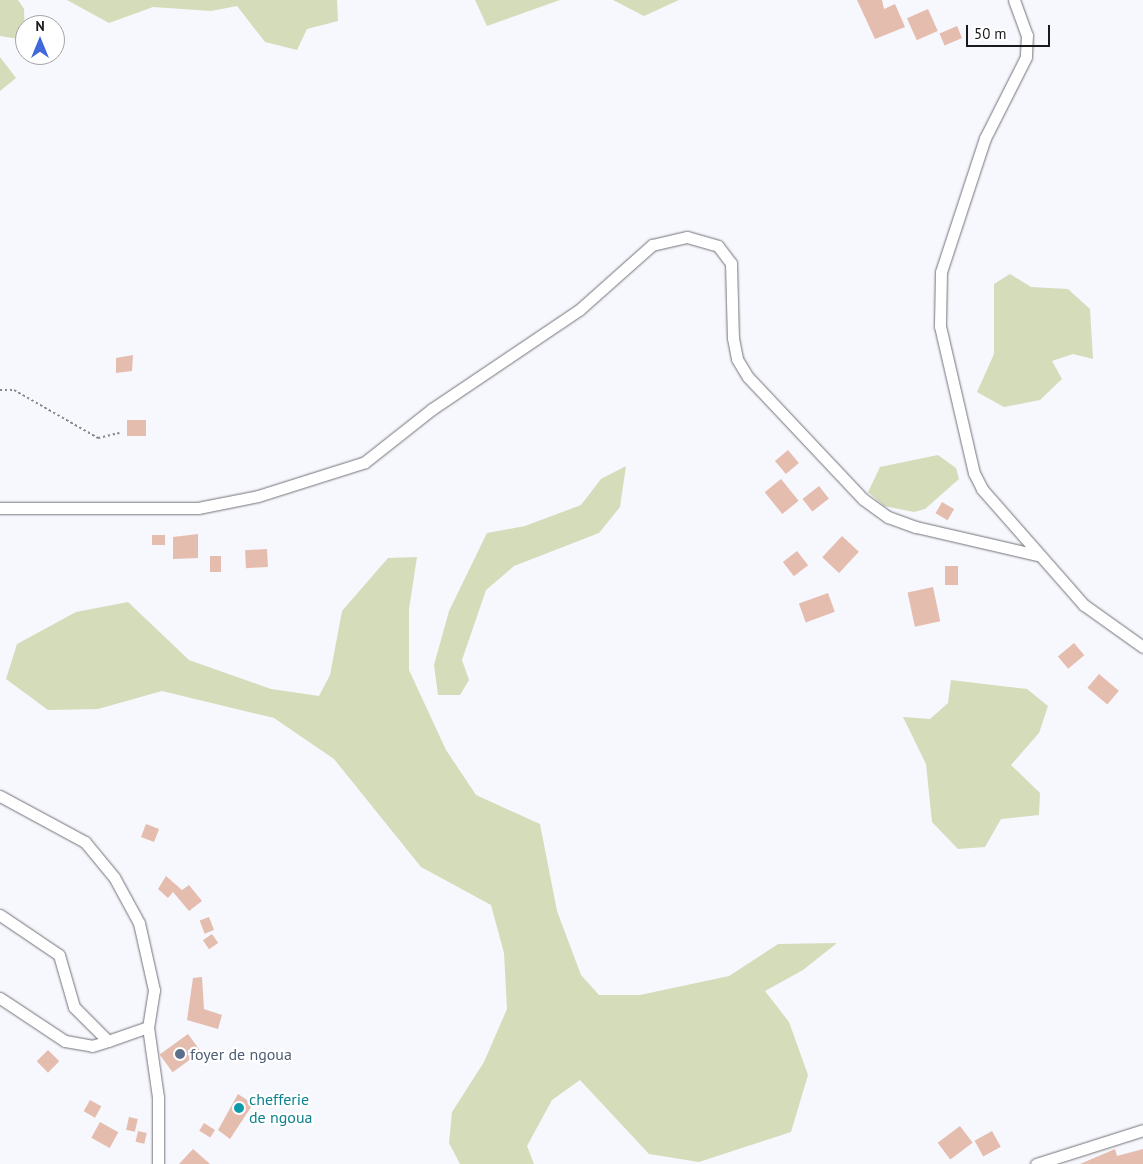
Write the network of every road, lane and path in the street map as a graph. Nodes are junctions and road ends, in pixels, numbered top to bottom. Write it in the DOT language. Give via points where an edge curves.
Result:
graph roads {
  1 [pos="1014,0"];
  2 [pos="0,390"];
  3 [pos="119,433"];
  4 [pos="0,508"];
  5 [pos="1038,555"];
  6 [pos="1143,647"];
  7 [pos="0,796"];
  8 [pos="0,915"];
  9 [pos="0,998"];
  10 [pos="148,1027"];
  11 [pos="108,1041"];
  12 [pos="1143,1130"];
  13 [pos="158,1164"];
  14 [pos="1036,1164"];
  1 -- 5 [label="street" via="1027,35 1026,57 986,138 941,272 940,326 974,473 988,496 1030,539"];
  2 -- 3 [label="path" via="14,390 98,438"];
  4 -- 5 [label="street" via="198,508 258,496 365,462 432,409 579,310 652,245 687,237 718,246 731,263 732,338 737,358 748,377 863,499 888,517 916,527"];
  5 -- 6 [label="street" via="1084,605"];
  7 -- 10 [label="street" via="71,831 99,858 126,895 152,970"];
  8 -- 11 [label="street" via="59,955 74,1006"];
  9 -- 11 [label="street" via="65,1041 92,1046"];
  10 -- 11 [label="street"];
  10 -- 13 [label="street" via="158,1097"];
  12 -- 14 [label="street"];
}
